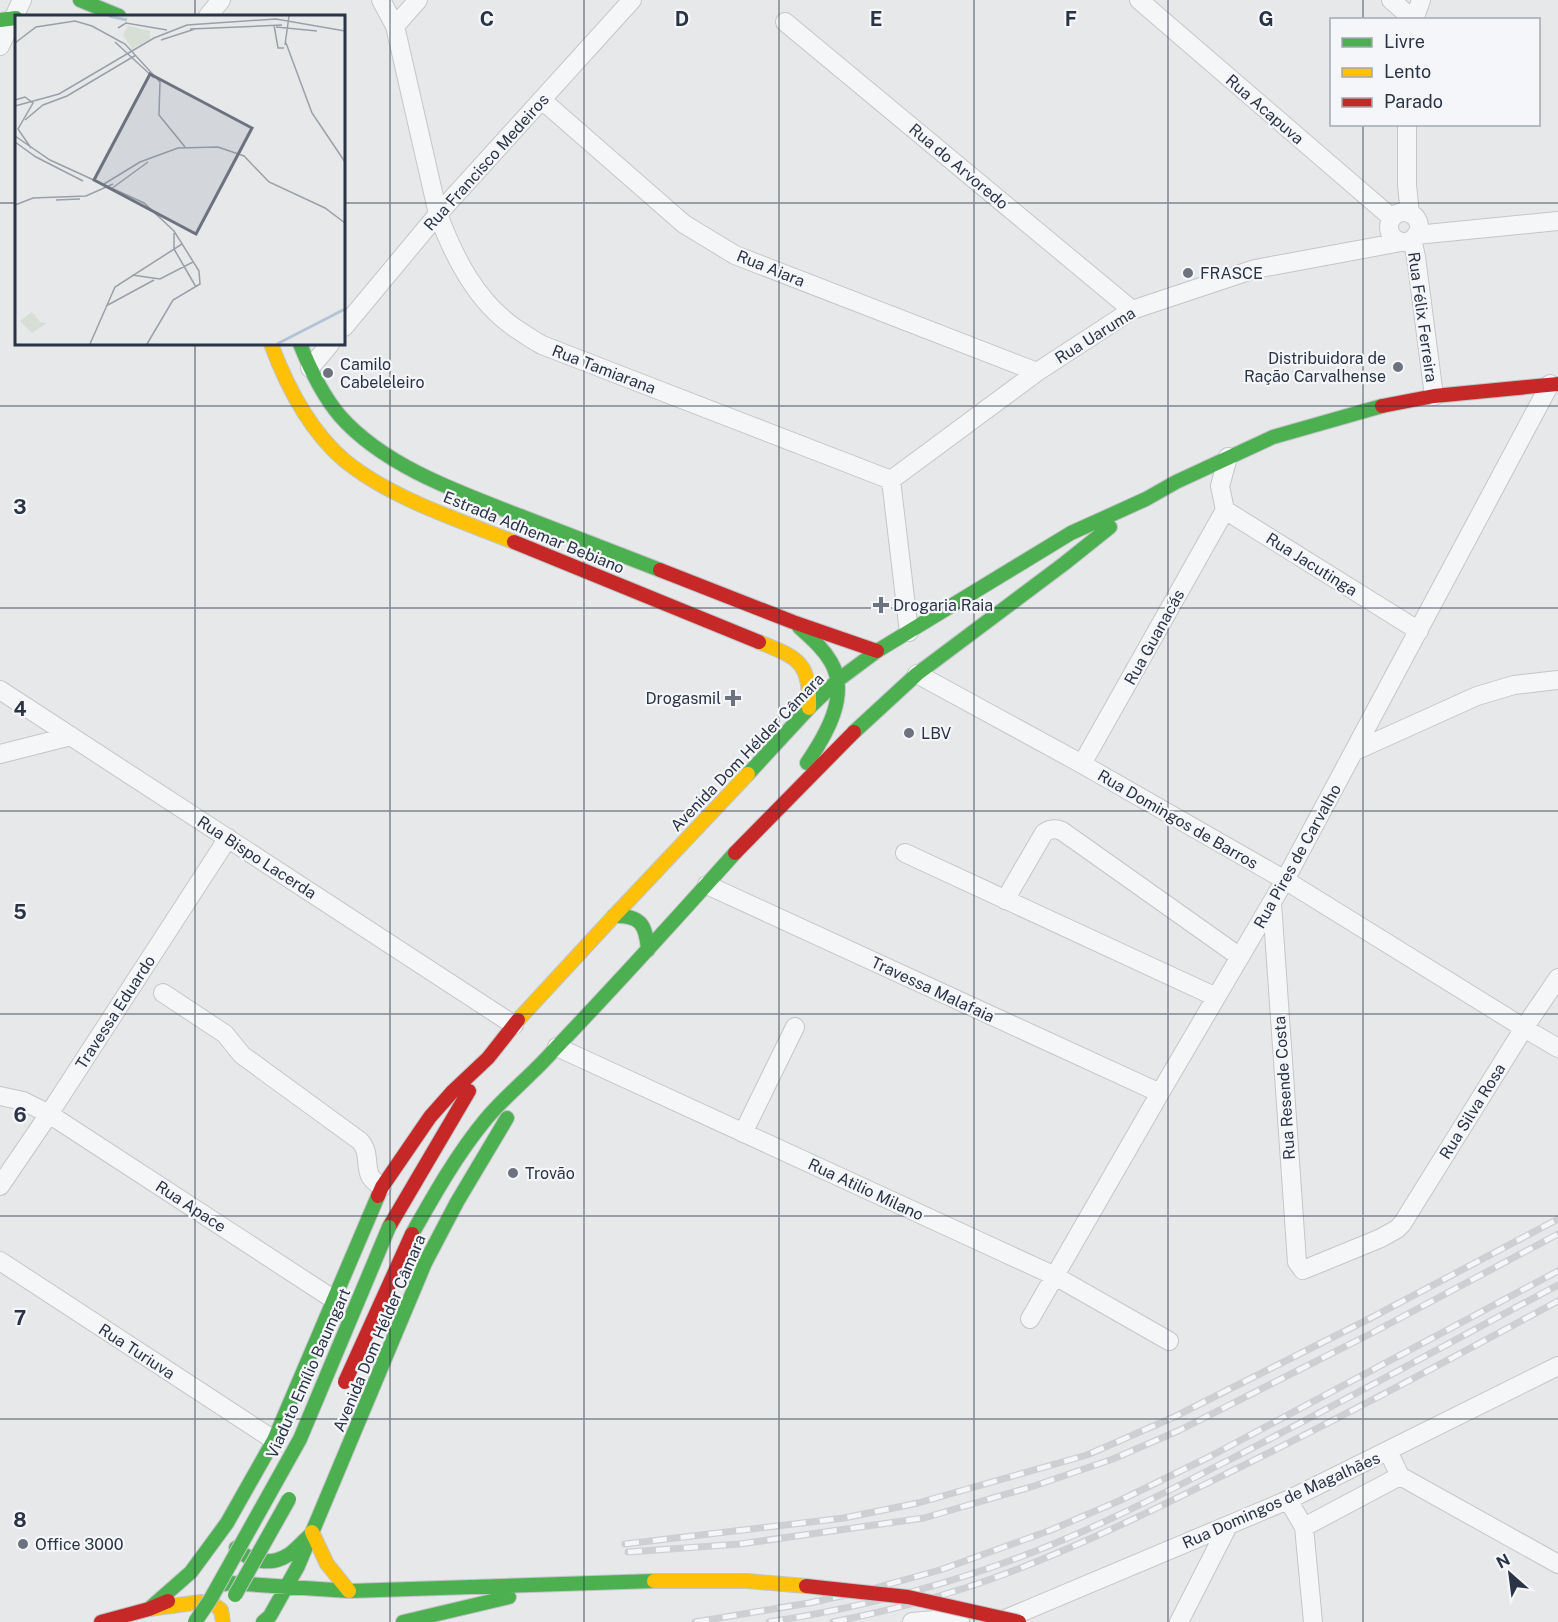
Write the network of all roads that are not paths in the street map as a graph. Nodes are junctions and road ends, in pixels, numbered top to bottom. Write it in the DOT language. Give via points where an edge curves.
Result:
graph roads {
  1 [pos="22,0"];
  2 [pos="80,0"];
  3 [pos="221,0"];
  4 [pos="381,0"];
  5 [pos="418,0"];
  6 [pos="632,0"];
  7 [pos="1138,0"];
  8 [pos="1390,0"];
  9 [pos="1421,0"];
  10 [pos="117,15"];
  11 [pos="209,15"];
  12 [pos="10,18"];
  13 [pos="1412,18"];
  14 [pos="1415,18"];
  15 [pos="785,22"];
  16 [pos="395,26"];
  17 [pos="0,46"];
  18 [pos="542,100"];
  19 [pos="1407,126"];
  20 [pos="438,214"];
  21 [pos="1401,216"];
  22 [pos="1558,221"];
  23 [pos="1410,239"];
  24 [pos="1132,310"];
  25 [pos="345,326"];
  26 [pos="270,345"];
  27 [pos="300,345"];
  28 [pos="329,345"];
  29 [pos="310,368"];
  30 [pos="1037,372"];
  31 [pos="1554,384"];
  32 [pos="1434,396"];
  33 [pos="1228,456"];
  34 [pos="1197,471"];
  35 [pos="891,480"];
  36 [pos="1220,486"];
  37 [pos="1146,499"];
  38 [pos="1225,510"];
  39 [pos="793,622"];
  40 [pos="1419,631"];
  41 [pos="909,632"];
  42 [pos="877,651"];
  43 [pos="917,674"];
  44 [pos="838,680"];
  45 [pos="1558,680"];
  46 [pos="0,690"];
  47 [pos="809,708"];
  48 [pos="72,736"];
  49 [pos="1355,751"];
  50 [pos="0,754"];
  51 [pos="1082,764"];
  52 [pos="228,838"];
  53 [pos="741,847"];
  54 [pos="904,854"];
  55 [pos="1285,880"];
  56 [pos="707,885"];
  57 [pos="1005,900"];
  58 [pos="1272,903"];
  59 [pos="614,916"];
  60 [pos="648,950"];
  61 [pos="1240,957"];
  62 [pos="1558,978"];
  63 [pos="163,993"];
  64 [pos="1216,996"];
  65 [pos="514,1025"];
  66 [pos="795,1027"];
  67 [pos="1524,1028"];
  68 [pos="557,1047"];
  69 [pos="1558,1048"];
  70 [pos="488,1058"];
  71 [pos="534,1072"];
  72 [pos="1160,1093"];
  73 [pos="0,1096"];
  74 [pos="49,1114"];
  75 [pos="743,1132"];
  76 [pos="0,1186"];
  77 [pos="382,1187"];
  78 [pos="390,1227"];
  79 [pos="0,1261"];
  80 [pos="1304,1270"];
  81 [pos="1055,1276"];
  82 [pos="333,1299"];
  83 [pos="1030,1319"];
  84 [pos="1169,1341"];
  85 [pos="1558,1366"];
  86 [pos="339,1396"];
  87 [pos="274,1440"];
  88 [pos="1388,1451"];
  89 [pos="1400,1476"];
  90 [pos="294,1489"];
  91 [pos="1288,1500"];
  92 [pos="227,1522"];
  93 [pos="1228,1526"];
  94 [pos="1304,1527"];
  95 [pos="312,1532"];
  96 [pos="1558,1564"];
  97 [pos="230,1582"];
  98 [pos="553,1584"];
  99 [pos="287,1586"];
  100 [pos="349,1591"];
  101 [pos="150,1609"];
  102 [pos="266,1619"];
  103 [pos="101,1622"];
  104 [pos="195,1622"];
  105 [pos="218,1622"];
  106 [pos="223,1622"];
  107 [pos="283,1622"];
  108 [pos="403,1622"];
  109 [pos="912,1622"];
  110 [pos="960,1622"];
  111 [pos="998,1622"];
  112 [pos="1020,1622"];
  113 [pos="1179,1622"];
  114 [pos="1313,1622"];
  1 -- 12 [label="street"];
  2 -- 10 [label="main road"];
  3 -- 11 [label="street"];
  4 -- 16 [label="street, Rua Tamiarana"];
  5 -- 16 [label="street"];
  6 -- 18 [label="street, Rua Francisco Medeiros"];
  7 -- 21 [label="street, Rua Acapuva"];
  8 -- 13 [label="street"];
  9 -- 14 [label="street"];
  12 -- 17 [label="street"];
  15 -- 24 [label="street, Rua do Arvoredo"];
  16 -- 20 [label="street, Rua Tamiarana"];
  18 -- 20 [label="street, Rua Francisco Medeiros"];
  18 -- 30 [label="street, Rua Aiara" via="684,224 735,255"];
  19 -- 21 [label="street" via="1407,185"];
  20 -- 25 [label="street, Rua Francisco Medeiros"];
  20 -- 35 [label="street, Rua Tamiarana" via="463,271 481,297 513,327 543,345"];
  21 -- 23 [label="street" via="1416,220 1418,225"];
  21 -- 23 [label="street" via="1389,225 1389,231 1392,237"];
  22 -- 23 [label="street, Rua Uaruma"];
  23 -- 24 [label="street, Rua Uaruma" via="1255,268"];
  23 -- 32 [label="street, Rua Félix Ferreira" via="1416,257"];
  24 -- 30 [label="street, Rua Uaruma"];
  26 -- 47 [label="main road, Estrada Adhemar Bebiano" via="302,411 323,438 358,471 425,506 790,654 806,675"];
  27 -- 29 [label="main road, Estrada Adhemar Bebiano"];
  28 -- 29 [label="street"];
  29 -- 39 [label="main road, Estrada Adhemar Bebiano" via="331,404 360,435 446,487"];
  30 -- 35 [label="street, Rua Uaruma"];
  31 -- 32 [label="main road, Avenida Dom Hélder Câmara"];
  31 -- 40 [label="street, Rua Pires de Carvalho"];
  32 -- 33 [label="main road, Avenida Dom Hélder Câmara" via="1319,422"];
  33 -- 34 [label="main road, Avenida Dom Hélder Câmara"];
  33 -- 36 [label="street"];
  34 -- 36 [label="street"];
  34 -- 37 [label="main road, Avenida Dom Hélder Câmara"];
  35 -- 41 [label="street"];
  36 -- 38 [label="street"];
  37 -- 41 [label="main road, Avenida Dom Hélder Câmara" via="1071,533"];
  37 -- 43 [label="main road, Avenida Dom Hélder Câmara"];
  38 -- 40 [label="street, Rua Jacutinga"];
  38 -- 51 [label="street, Rua Guanacás"];
  39 -- 42 [label="main road, Estrada Adhemar Bebiano"];
  39 -- 44 [label="main road" via="822,647"];
  40 -- 49 [label="street, Rua Pires de Carvalho"];
  41 -- 42 [label="main road, Avenida Dom Hélder Câmara"];
  42 -- 44 [label="main road, Avenida Dom Hélder Câmara"];
  43 -- 51 [label="street, Rua Domingos de Barros"];
  43 -- 53 [label="main road, Avenida Dom Hélder Câmara"];
  44 -- 47 [label="main road, Avenida Dom Hélder Câmara"];
  44 -- 53 [label="main road" via="834,711 821,744"];
  45 -- 49 [label="street" via="1514,685 1477,696"];
  46 -- 48 [label="street, Rua Bispo Lacerda"];
  47 -- 59 [label="main road, Avenida Dom Hélder Câmara"];
  48 -- 50 [label="street"];
  48 -- 52 [label="street, Rua Bispo Lacerda"];
  49 -- 55 [label="street, Rua Pires de Carvalho"];
  51 -- 55 [label="street, Rua Domingos de Barros"];
  52 -- 65 [label="street, Rua Bispo Lacerda"];
  52 -- 74 [label="street, Travessa Eduardo"];
  53 -- 56 [label="main road, Avenida Dom Hélder Câmara"];
  54 -- 57 [label="street"];
  55 -- 58 [label="street, Rua Pires de Carvalho"];
  55 -- 67 [label="street, Rua Domingos de Barros"];
  56 -- 60 [label="main road, Avenida Dom Hélder Câmara"];
  56 -- 72 [label="street, Travessa Malafaia"];
  57 -- 61 [label="street" via="1044,833 1057,829"];
  57 -- 64 [label="street"];
  58 -- 61 [label="street, Rua Pires de Carvalho"];
  58 -- 80 [label="street, Rua Resende Costa" via="1296,1262"];
  59 -- 60 [label="main road" via="625,915 644,925"];
  59 -- 65 [label="main road, Avenida Dom Hélder Câmara"];
  60 -- 68 [label="main road, Avenida Dom Hélder Câmara"];
  61 -- 64 [label="street, Rua Pires de Carvalho"];
  62 -- 67 [label="street, Rua Silva Rosa"];
  63 -- 77 [label="street" via="225,1034 242,1055 360,1141 367,1152 370,1175"];
  64 -- 72 [label="street, Rua Pires de Carvalho"];
  65 -- 70 [label="main road, Avenida Dom Hélder Câmara"];
  66 -- 75 [label="street"];
  67 -- 69 [label="street, Rua Domingos de Barros"];
  67 -- 80 [label="street, Rua Silva Rosa" via="1402,1224 1390,1234"];
  68 -- 71 [label="main road, Avenida Dom Hélder Câmara"];
  68 -- 75 [label="street, Rua Atilio Milano"];
  70 -- 77 [label="main road, Avenida Dom Hélder Câmara" via="430,1117"];
  70 -- 78 [label="main road, Avenida Dom Hélder Câmara"];
  71 -- 86 [label="main road, Avenida Dom Hélder Câmara, bridge" via="508,1095 442,1180 412,1234"];
  71 -- 95 [label="main road, Avenida Dom Hélder Câmara" via="425,1263"];
  72 -- 81 [label="street, Rua Pires de Carvalho"];
  73 -- 74 [label="street, Rua Apace" via="23,1101"];
  74 -- 76 [label="street, Travessa Eduardo"];
  74 -- 82 [label="street, Rua Apace"];
  75 -- 81 [label="street, Rua Atilio Milano"];
  77 -- 82 [label="main road, Avenida Dom Hélder Câmara"];
  78 -- 104 [label="main road, Viaduto Emílio Baumgart, bridge" via="300,1439"];
  79 -- 87 [label="street, Rua Turiuva"];
  81 -- 83 [label="street, Rua Pires de Carvalho"];
  81 -- 84 [label="street, Rua Atilio Milano"];
  82 -- 87 [label="main road, Avenida Dom Hélder Câmara"];
  85 -- 88 [label="street, Rua Domingos de Magalhães"];
  87 -- 92 [label="main road, Avenida Dom Hélder Câmara"];
  88 -- 89 [label="street"];
  88 -- 91 [label="street, Rua Domingos de Magalhães"];
  89 -- 94 [label="street"];
  89 -- 96 [label="street"];
  90 -- 105 [label="main road, bridge"];
  91 -- 93 [label="street, Rua Domingos de Magalhães"];
  91 -- 94 [label="street"];
  92 -- 95 [label="main road" via="229,1535 239,1551 258,1561 288,1555"];
  92 -- 97 [label="main road, Avenida Dom Hélder Câmara" via="224,1543"];
  92 -- 101 [label="main road, Avenida Dom Hélder Câmara" via="191,1572"];
  93 -- 111 [label="street, Rua Domingos de Magalhães"];
  93 -- 113 [label="street"];
  94 -- 114 [label="street"];
  95 -- 99 [label="main road, Avenida Dom Hélder Câmara"];
  95 -- 100 [label="main road" via="327,1566"];
  97 -- 99 [label="main road"];
  97 -- 101 [label="main road"];
  97 -- 102 [label="main road"];
  98 -- 100 [label="main road"];
  98 -- 108 [label="main road"];
  98 -- 112 [label="main road, bridge" via="747,1581 908,1597"];
  99 -- 100 [label="main road"];
  99 -- 102 [label="main road, Avenida Dom Hélder Câmara"];
  101 -- 103 [label="main road"];
  101 -- 106 [label="main road" via="212,1603 221,1610"];
  102 -- 107 [label="main road"];
  109 -- 110 [label="street"];
}
